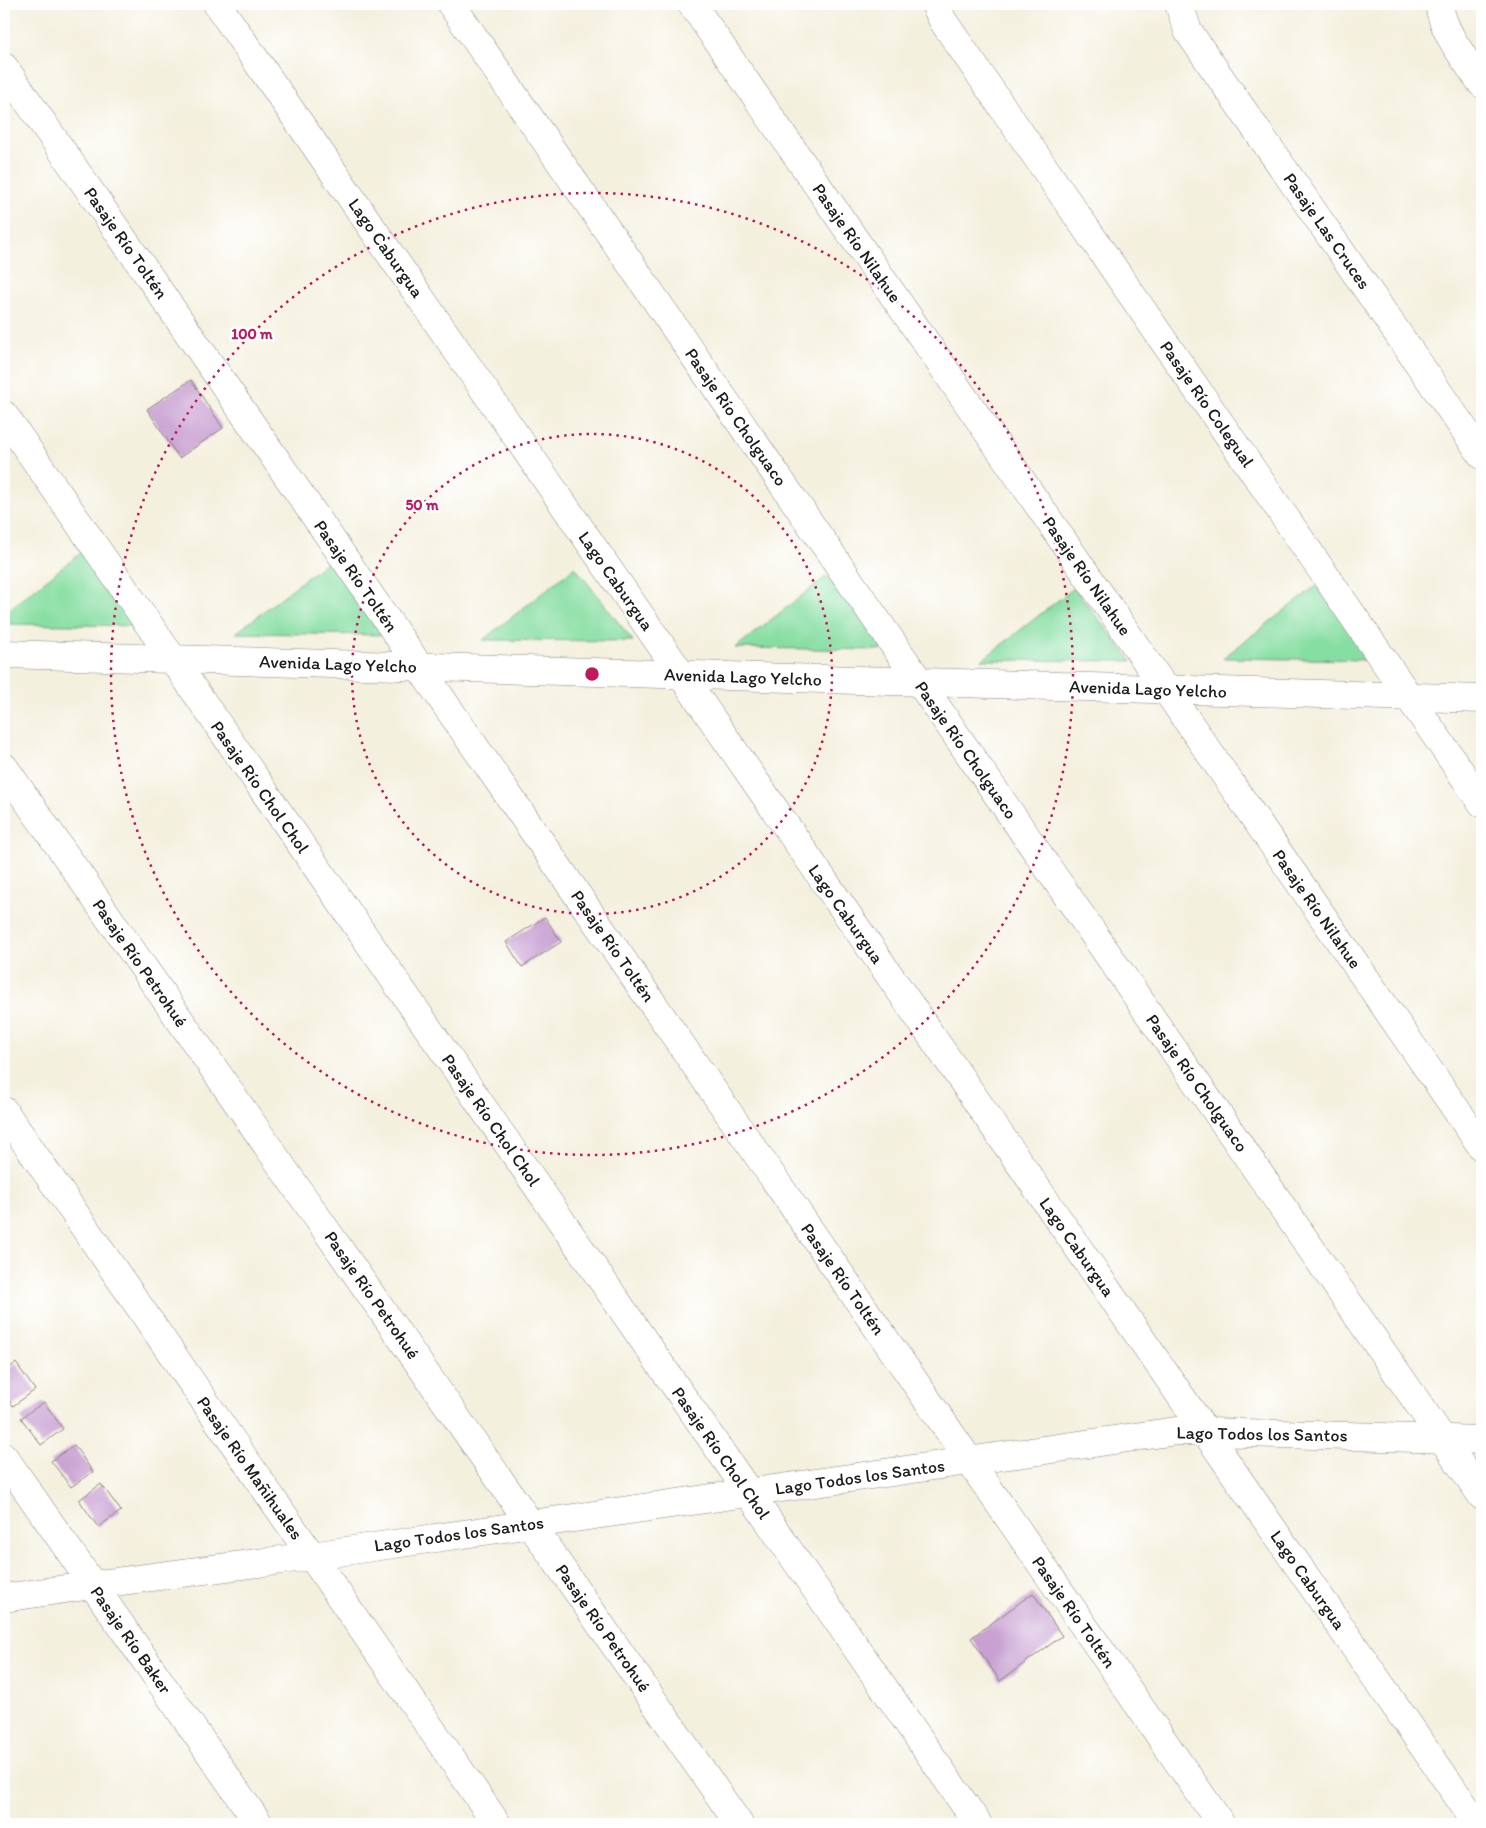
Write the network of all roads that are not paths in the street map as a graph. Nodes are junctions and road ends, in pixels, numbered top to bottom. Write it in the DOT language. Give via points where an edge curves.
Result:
graph roads {
  1 [pos="217,4"];
  2 [pos="451,4"];
  3 [pos="692,4"];
  4 [pos="935,4"];
  5 [pos="1178,4"];
  6 [pos="1439,4"];
  7 [pos="4,67"];
  8 [pos="1482,84"];
  9 [pos="4,415"];
  10 [pos="1482,455"];
  11 [pos="4,654"];
  12 [pos="172,659"];
  13 [pos="419,667"];
  14 [pos="681,675"];
  15 [pos="919,682"];
  16 [pos="1166,690"];
  17 [pos="1409,697"];
  18 [pos="1482,699"];
  19 [pos="4,766"];
  20 [pos="1482,803"];
  21 [pos="4,1111"];
  22 [pos="1482,1148"];
  23 [pos="1204,1432"];
  24 [pos="1442,1438"];
  25 [pos="1482,1440"];
  26 [pos="4,1457"];
  27 [pos="969,1461"];
  28 [pos="748,1493"];
  29 [pos="1482,1496"];
  30 [pos="530,1524"];
  31 [pos="311,1556"];
  32 [pos="92,1584"];
  33 [pos="4,1598"];
  34 [pos="259,1824"];
  35 [pos="497,1824"];
  36 [pos="739,1824"];
  37 [pos="978,1824"];
  38 [pos="1221,1824"];
  39 [pos="1477,1824"];
  1 -- 14 [label="street, Lago Caburgua"];
  2 -- 15 [label="street, Pasaje Río Cholguaco"];
  3 -- 16 [label="street, Pasaje Río Nilahue"];
  4 -- 17 [label="street, Pasaje Río Colegual" via="942,21"];
  5 -- 10 [label="street, Pasaje Las Cruces" via="1188,31"];
  6 -- 8 [label="street" via="1452,40"];
  7 -- 13 [label="street, Pasaje Río Toltén"];
  9 -- 12 [label="street, Pasaje Río Chol Chol"];
  11 -- 12 [label="street, Avenida Lago Yelcho"];
  12 -- 13 [label="street, Avenida Lago Yelcho"];
  12 -- 28 [label="street, Pasaje Río Chol Chol"];
  13 -- 14 [label="street, Avenida Lago Yelcho"];
  13 -- 27 [label="street, Pasaje Río Toltén"];
  14 -- 15 [label="street, Avenida Lago Yelcho"];
  14 -- 23 [label="street, Lago Caburgua"];
  15 -- 16 [label="street, Avenida Lago Yelcho"];
  15 -- 24 [label="street, Pasaje Río Cholguaco"];
  16 -- 17 [label="street, Avenida Lago Yelcho"];
  16 -- 22 [label="street, Pasaje Río Nilahue"];
  17 -- 18 [label="street, Avenida Lago Yelcho"];
  17 -- 20 [label="street, Pasaje Río Colegual"];
  19 -- 30 [label="street, Pasaje Río Petrohué"];
  21 -- 31 [label="street, Pasaje Río Mañihuales"];
  23 -- 24 [label="street, Lago Todos los Santos"];
  23 -- 27 [label="street, Lago Todos los Santos" via="1151,1435"];
  23 -- 39 [label="street, Lago Caburgua"];
  24 -- 25 [label="street, Lago Todos los Santos"];
  24 -- 29 [label="street, Pasaje Río Cholguaco"];
  26 -- 32 [label="street, Pasaje Río Baker"];
  27 -- 28 [label="street, Lago Todos los Santos"];
  27 -- 38 [label="street, Pasaje Río Toltén"];
  28 -- 30 [label="street, Lago Todos los Santos"];
  28 -- 37 [label="street, Pasaje Río Chol Chol"];
  30 -- 31 [label="street, Lago Todos los Santos"];
  30 -- 36 [label="street, Pasaje Río Petrohué"];
  31 -- 32 [label="street, Lago Todos los Santos"];
  31 -- 35 [label="street, Pasaje Río Mañihuales"];
  32 -- 33 [label="street, Lago Todos los Santos"];
  32 -- 34 [label="street, Pasaje Río Baker"];
}
